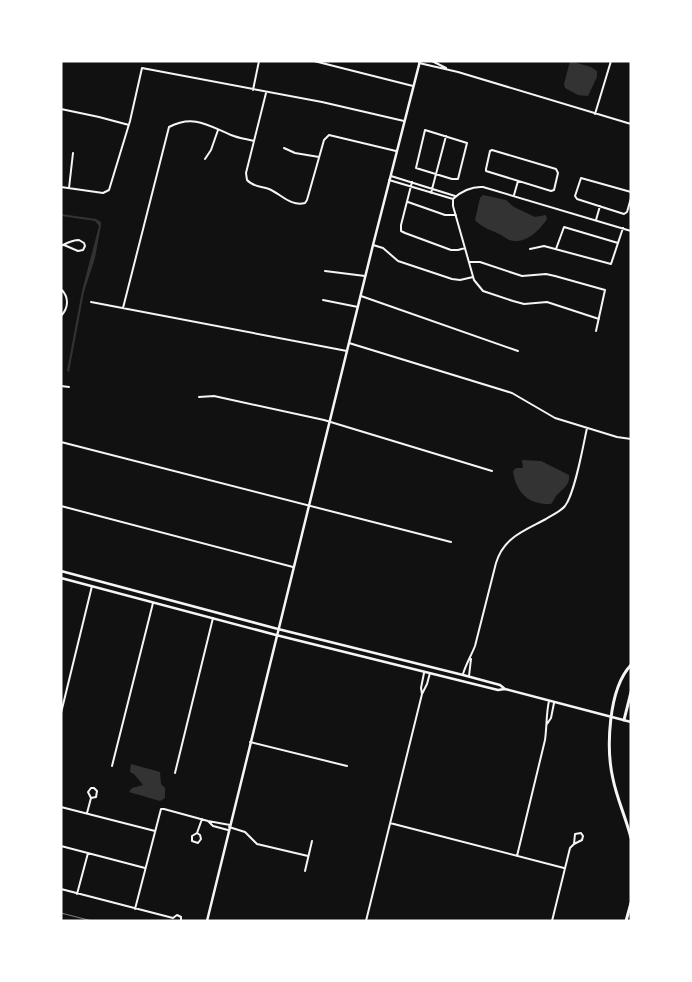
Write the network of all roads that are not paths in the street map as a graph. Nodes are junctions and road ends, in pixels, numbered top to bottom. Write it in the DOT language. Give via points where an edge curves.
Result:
graph roads {
  1 [pos="259,61"];
  2 [pos="314,61"];
  3 [pos="432,61"];
  4 [pos="611,61"];
  5 [pos="419,62"];
  6 [pos="448,69"];
  7 [pos="413,86"];
  8 [pos="252,90"];
  9 [pos="266,93"];
  10 [pos="61,109"];
  11 [pos="595,114"];
  12 [pos="404,121"];
  13 [pos="631,124"];
  14 [pos="129,125"];
  15 [pos="219,129"];
  16 [pos="446,136"];
  17 [pos="254,141"];
  18 [pos="284,148"];
  19 [pos="396,151"];
  20 [pos="73,153"];
  21 [pos="319,157"];
  22 [pos="205,159"];
  23 [pos="437,174"];
  24 [pos="390,176"];
  25 [pos="389,180"];
  26 [pos="518,181"];
  27 [pos="412,182"];
  28 [pos="61,187"];
  29 [pos="411,187"];
  30 [pos="69,188"];
  31 [pos="433,188"];
  32 [pos="631,192"];
  33 [pos="431,193"];
  34 [pos="514,195"];
  35 [pos="454,198"];
  36 [pos="631,198"];
  37 [pos="407,202"];
  38 [pos="600,206"];
  39 [pos="456,215"];
  40 [pos="596,220"];
  41 [pos="623,228"];
  42 [pos="631,231"];
  43 [pos="618,243"];
  44 [pos="63,245"];
  45 [pos="372,245"];
  46 [pos="465,248"];
  47 [pos="530,249"];
  48 [pos="556,249"];
  49 [pos="469,262"];
  50 [pos="325,271"];
  51 [pos="365,276"];
  52 [pos="473,277"];
  53 [pos="61,289"];
  54 [pos="361,296"];
  55 [pos="631,298"];
  56 [pos="323,300"];
  57 [pos="91,302"];
  58 [pos="358,307"];
  59 [pos="123,308"];
  60 [pos="631,311"];
  61 [pos="61,316"];
  62 [pos="599,319"];
  63 [pos="596,331"];
  64 [pos="349,343"];
  65 [pos="347,351"];
  66 [pos="518,351"];
  67 [pos="61,386"];
  68 [pos="69,387"];
  69 [pos="199,397"];
  70 [pos="329,422"];
  71 [pos="587,428"];
  72 [pos="631,439"];
  73 [pos="61,442"];
  74 [pos="492,471"];
  75 [pos="61,506"];
  76 [pos="309,506"];
  77 [pos="451,542"];
  78 [pos="294,567"];
  79 [pos="61,572"];
  80 [pos="61,578"];
  81 [pos="97,580"];
  82 [pos="92,586"];
  83 [pos="153,602"];
  84 [pos="194,606"];
  85 [pos="190,612"];
  86 [pos="219,613"];
  87 [pos="213,618"];
  88 [pos="266,626"];
  89 [pos="278,629"];
  90 [pos="261,631"];
  91 [pos="294,633"];
  92 [pos="276,636"];
  93 [pos="289,639"];
  94 [pos="350,646"];
  95 [pos="344,652"];
  96 [pos="471,658"];
  97 [pos="408,660"];
  98 [pos="631,665"];
  99 [pos="402,666"];
  100 [pos="432,666"];
  101 [pos="425,671"];
  102 [pos="430,673"];
  103 [pos="463,675"];
  104 [pos="469,676"];
  105 [pos="461,680"];
  106 [pos="505,689"];
  107 [pos="631,692"];
  108 [pos="422,694"];
  109 [pos="549,701"];
  110 [pos="554,702"];
  111 [pos="61,712"];
  112 [pos="611,717"];
  113 [pos="624,720"];
  114 [pos="631,722"];
  115 [pos="547,724"];
  116 [pos="250,742"];
  117 [pos="112,766"];
  118 [pos="347,766"];
  119 [pos="175,772"];
  120 [pos="91,798"];
  121 [pos="61,807"];
  122 [pos="87,813"];
  123 [pos="202,820"];
  124 [pos="208,821"];
  125 [pos="390,823"];
  126 [pos="229,827"];
  127 [pos="155,831"];
  128 [pos="197,833"];
  129 [pos="631,838"];
  130 [pos="312,841"];
  131 [pos="574,844"];
  132 [pos="61,846"];
  133 [pos="88,853"];
  134 [pos="308,856"];
  135 [pos="517,856"];
  136 [pos="145,868"];
  137 [pos="564,868"];
  138 [pos="305,871"];
  139 [pos="61,890"];
  140 [pos="77,894"];
  141 [pos="631,902"];
  142 [pos="136,909"];
  143 [pos="61,913"];
  144 [pos="173,920"];
  145 [pos="92,921"];
  146 [pos="181,921"];
  147 [pos="207,921"];
  148 [pos="366,921"];
  149 [pos="552,921"];
  150 [pos="626,921"];
  1 -- 8 [label="street"];
  2 -- 7 [label="street"];
  3 -- 6 [label="street"];
  4 -- 11 [label="street"];
  5 -- 6 [label="street"];
  5 -- 7 [label="main road"];
  6 -- 11 [label="street"];
  7 -- 12 [label="main road"];
  8 -- 9 [label="street"];
  8 -- 14 [label="street" via="142,68"];
  9 -- 12 [label="street"];
  9 -- 17 [label="street"];
  10 -- 14 [label="street"];
  11 -- 13 [label="street"];
  12 -- 19 [label="main road"];
  14 -- 30 [label="street" via="108,191"];
  15 -- 17 [label="street"];
  15 -- 22 [label="street"];
  15 -- 59 [label="street" via="194,122 169,127"];
  16 -- 23 [label="street"];
  16 -- 23 [label="street" via="465,142 467,146 458,178 454,180"];
  16 -- 23 [label="street" via="425,130 415,166"];
  17 -- 21 [label="street" via="246,173 248,182 304,204 308,200"];
  18 -- 21 [label="street"];
  19 -- 21 [label="street" via="332,135 324,140"];
  19 -- 24 [label="main road"];
  20 -- 30 [label="street"];
  23 -- 31 [label="street"];
  24 -- 25 [label="main road"];
  24 -- 27 [label="street"];
  25 -- 29 [label="street"];
  25 -- 45 [label="main road"];
  26 -- 26 [label="street" via="552,191 558,171 491,150 486,171"];
  26 -- 34 [label="street"];
  27 -- 29 [label="street"];
  27 -- 31 [label="street"];
  28 -- 30 [label="street"];
  29 -- 33 [label="street"];
  29 -- 37 [label="street"];
  31 -- 33 [label="street"];
  31 -- 35 [label="street"];
  32 -- 38 [label="street" via="581,178 576,198"];
  33 -- 35 [label="street"];
  34 -- 35 [label="street" via="477,186"];
  34 -- 40 [label="street"];
  35 -- 39 [label="street"];
  36 -- 38 [label="street" via="626,213"];
  37 -- 39 [label="street" via="445,215"];
  37 -- 46 [label="street" via="401,228 403,232 451,250"];
  38 -- 40 [label="street"];
  39 -- 46 [label="street"];
  40 -- 41 [label="street"];
  41 -- 42 [label="street"];
  41 -- 43 [label="street"];
  43 -- 48 [label="street" via="564,227"];
  43 -- 48 [label="street" via="609,265"];
  44 -- 44 [label="street" via="79,240 85,246 80,251"];
  45 -- 51 [label="main road"];
  45 -- 52 [label="street" via="383,248 398,261 452,279"];
  46 -- 49 [label="street"];
  47 -- 48 [label="street" via="541,246"];
  49 -- 52 [label="street"];
  49 -- 62 [label="street" via="479,261 526,276 546,274 605,290"];
  50 -- 51 [label="street"];
  51 -- 54 [label="main road"];
  52 -- 62 [label="street" via="483,290 513,301 524,304 547,302"];
  53 -- 61 [label="street" via="67,303"];
  54 -- 58 [label="main road"];
  54 -- 66 [label="street"];
  55 -- 60 [label="street"];
  56 -- 58 [label="street"];
  57 -- 59 [label="street"];
  58 -- 64 [label="main road"];
  59 -- 65 [label="street"];
  62 -- 63 [label="street"];
  64 -- 65 [label="main road"];
  64 -- 71 [label="street" via="512,393 552,417"];
  65 -- 70 [label="main road"];
  67 -- 68 [label="street"];
  69 -- 70 [label="street" via="214,396"];
  70 -- 74 [label="street"];
  70 -- 76 [label="main road"];
  71 -- 72 [label="street"];
  71 -- 96 [label="street" via="566,504 558,512 511,538 501,551"];
  73 -- 76 [label="street"];
  75 -- 78 [label="street"];
  76 -- 77 [label="street"];
  76 -- 78 [label="main road"];
  78 -- 89 [label="main road"];
  79 -- 81 [label="main road"];
  80 -- 82 [label="main road"];
  81 -- 82 [label="main road"];
  81 -- 84 [label="main road"];
  82 -- 83 [label="main road"];
  82 -- 111 [label="street"];
  83 -- 85 [label="main road"];
  83 -- 117 [label="street"];
  84 -- 85 [label="main road"];
  84 -- 86 [label="main road"];
  85 -- 87 [label="main road"];
  86 -- 87 [label="main road"];
  86 -- 88 [label="main road"];
  87 -- 90 [label="main road"];
  87 -- 119 [label="street"];
  88 -- 89 [label="main road"];
  88 -- 90 [label="main road"];
  89 -- 91 [label="main road"];
  89 -- 92 [label="main road"];
  90 -- 92 [label="main road"];
  91 -- 93 [label="main road"];
  91 -- 94 [label="main road"];
  92 -- 93 [label="main road"];
  92 -- 116 [label="main road"];
  93 -- 95 [label="main road"];
  94 -- 95 [label="main road"];
  94 -- 97 [label="main road"];
  95 -- 99 [label="main road"];
  96 -- 103 [label="street"];
  96 -- 104 [label="street"];
  97 -- 99 [label="main road"];
  97 -- 100 [label="main road"];
  98 -- 112 [label="highway" via="621,680"];
  99 -- 101 [label="main road"];
  100 -- 101 [label="main road"];
  100 -- 103 [label="main road"];
  101 -- 102 [label="main road"];
  101 -- 108 [label="street"];
  102 -- 105 [label="main road"];
  102 -- 108 [label="street"];
  103 -- 104 [label="main road"];
  104 -- 105 [label="main road"];
  104 -- 106 [label="main road"];
  105 -- 106 [label="main road"];
  106 -- 109 [label="main road"];
  107 -- 113 [label="highway"];
  108 -- 125 [label="street"];
  109 -- 110 [label="main road"];
  109 -- 115 [label="street" via="545,717"];
  110 -- 112 [label="main road"];
  110 -- 115 [label="street"];
  112 -- 113 [label="main road"];
  112 -- 129 [label="highway" via="610,762"];
  113 -- 114 [label="main road"];
  115 -- 135 [label="street"];
  116 -- 118 [label="street"];
  116 -- 126 [label="main road"];
  120 -- 122 [label="street"];
  121 -- 122 [label="street"];
  122 -- 127 [label="street"];
  123 -- 124 [label="street"];
  123 -- 127 [label="street" via="162,809"];
  123 -- 128 [label="street"];
  124 -- 126 [label="street"];
  124 -- 126 [label="street" via="213,826"];
  125 -- 135 [label="street"];
  125 -- 148 [label="street"];
  126 -- 134 [label="street" via="245,832 257,844"];
  126 -- 147 [label="main road"];
  127 -- 136 [label="street"];
  130 -- 134 [label="street"];
  131 -- 131 [label="street" via="575,834 581,833 582,840"];
  131 -- 137 [label="street"];
  132 -- 133 [label="street"];
  133 -- 136 [label="street"];
  133 -- 140 [label="street"];
  134 -- 138 [label="street"];
  135 -- 137 [label="street"];
  136 -- 142 [label="street"];
  137 -- 149 [label="street"];
  139 -- 140 [label="street"];
  140 -- 142 [label="street"];
  141 -- 150 [label="highway"];
  142 -- 144 [label="street"];
  143 -- 145 [label="lane"];
  144 -- 146 [label="street" via="174,916 179,916"];
}
